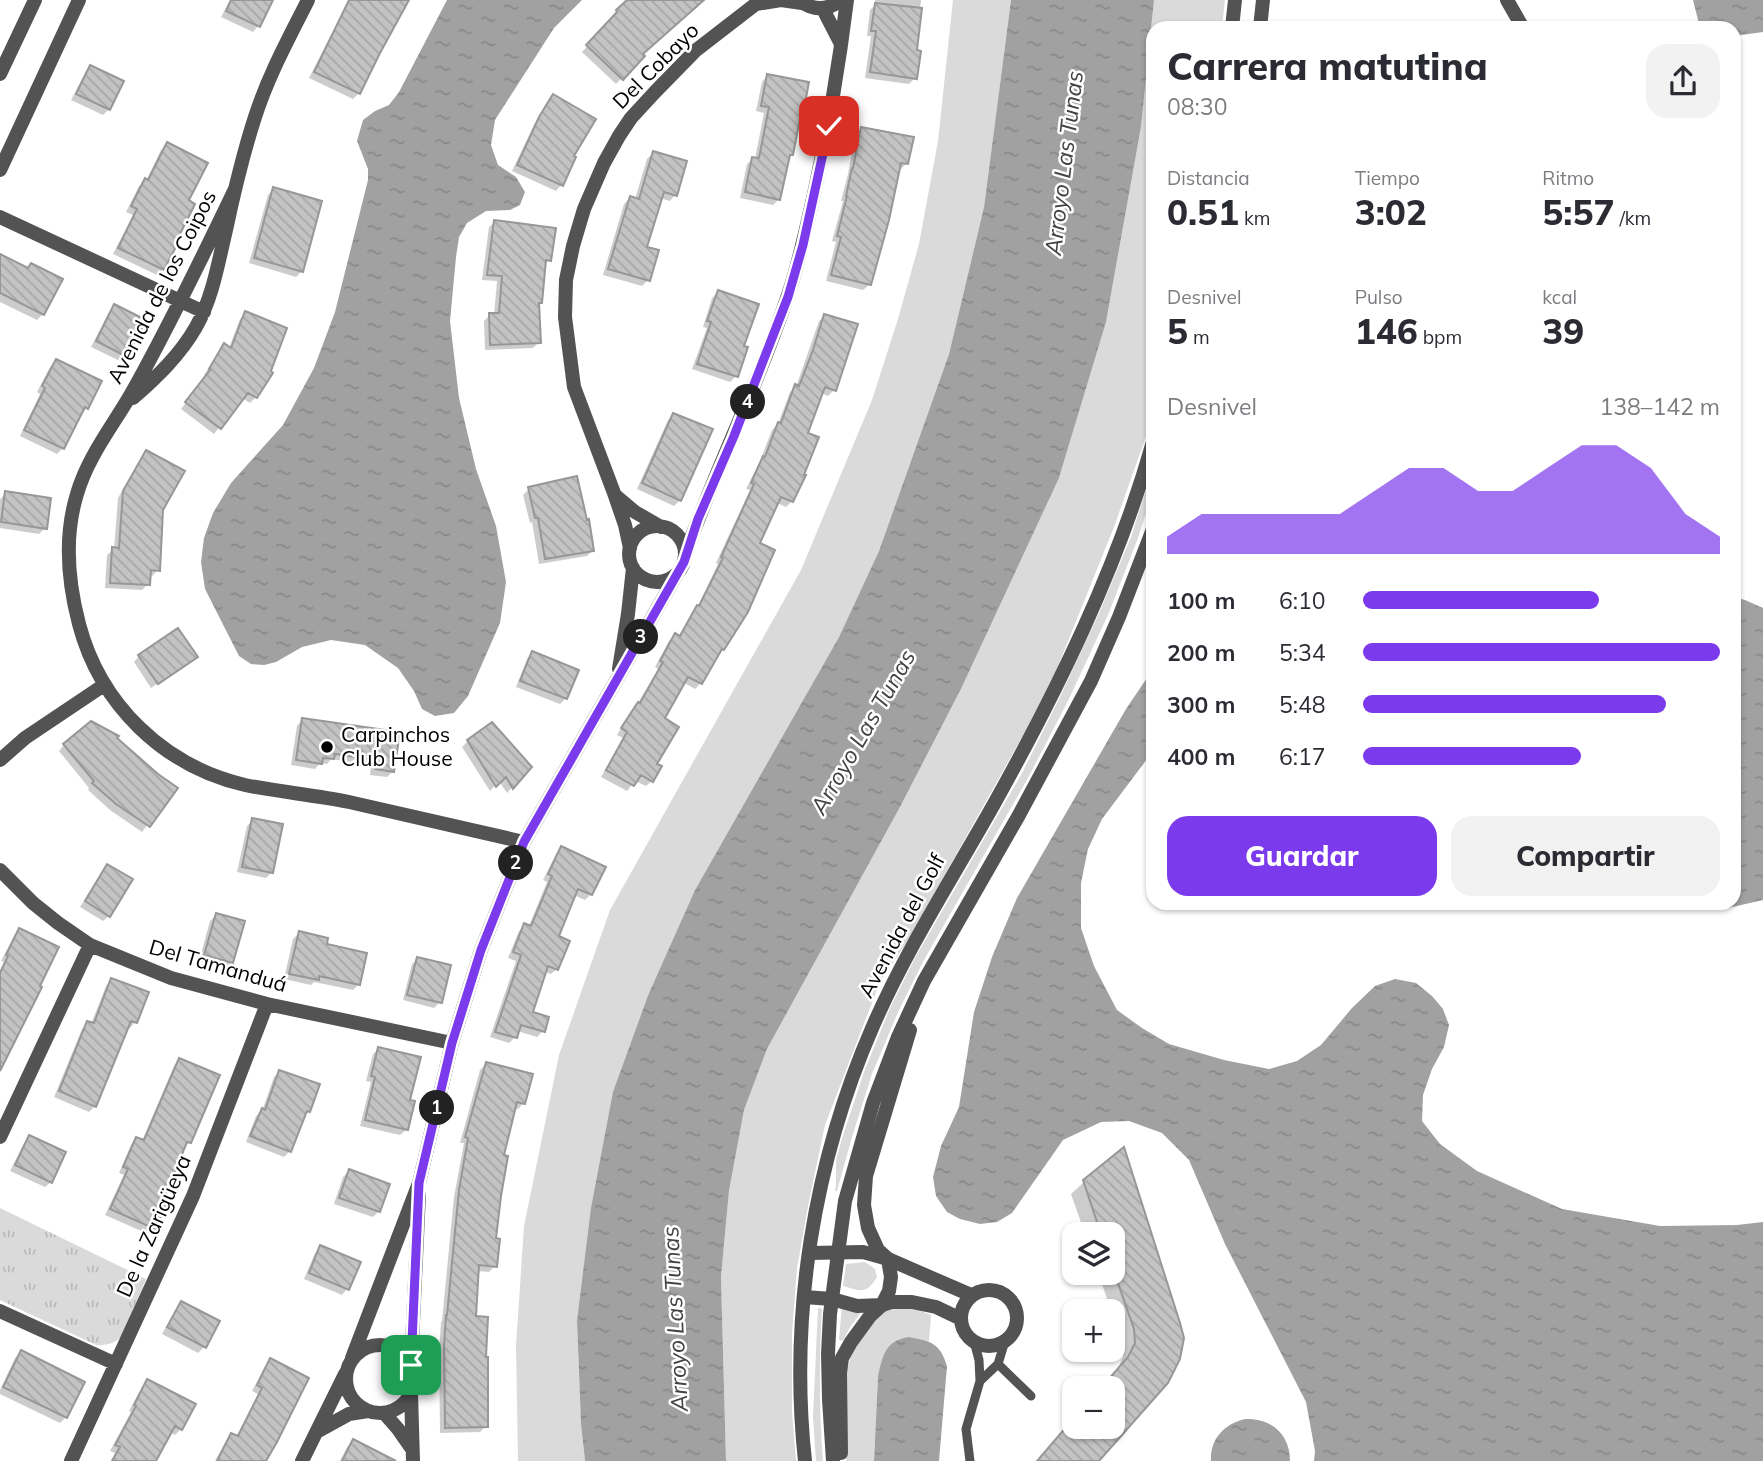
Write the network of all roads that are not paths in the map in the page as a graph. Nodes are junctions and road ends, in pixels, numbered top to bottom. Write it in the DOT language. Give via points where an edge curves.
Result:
graph roads {
  1 [pos="35,0"];
  2 [pos="79,0"];
  3 [pos="308,0"];
  4 [pos="841,0"];
  5 [pos="847,0"];
  6 [pos="1235,0"];
  7 [pos="1263,0"];
  8 [pos="1507,0"];
  9 [pos="800,1"];
  10 [pos="759,2"];
  11 [pos="823,9"];
  12 [pos="1233,21"];
  13 [pos="1261,21"];
  14 [pos="1519,21"];
  15 [pos="841,46"];
  16 [pos="0,74"];
  17 [pos="0,170"];
  18 [pos="235,189"];
  19 [pos="0,217"];
  20 [pos="181,301"];
  21 [pos="204,312"];
  22 [pos="126,404"];
  23 [pos="1146,467"];
  24 [pos="614,493"];
  25 [pos="698,519"];
  26 [pos="666,528"];
  27 [pos="1146,547"];
  28 [pos="630,548"];
  29 [pos="685,555"];
  30 [pos="632,568"];
  31 [pos="677,574"];
  32 [pos="618,677"];
  33 [pos="104,685"];
  34 [pos="0,760"];
  35 [pos="524,842"];
  36 [pos="0,870"];
  37 [pos="90,945"];
  38 [pos="924,981"];
  39 [pos="267,1004"];
  40 [pos="452,1043"];
  41 [pos="0,1138"];
  42 [pos="419,1183"];
  43 [pos="810,1252"];
  44 [pos="838,1253"];
  45 [pos="888,1259"];
  46 [pos="971,1295"];
  47 [pos="804,1297"];
  48 [pos="832,1299"];
  49 [pos="882,1306"];
  50 [pos="0,1311"];
  51 [pos="961,1319"];
  52 [pos="1005,1341"];
  53 [pos="974,1342"];
  54 [pos="116,1364"];
  55 [pos="998,1364"];
  56 [pos="349,1365"];
  57 [pos="411,1365"];
  58 [pos="980,1381"];
  59 [pos="411,1393"];
  60 [pos="1031,1396"];
  61 [pos="368,1411"];
  62 [pos="384,1413"];
  63 [pos="316,1431"];
  64 [pos="413,1455"];
  65 [pos="71,1461"];
  66 [pos="302,1461"];
  67 [pos="806,1461"];
  68 [pos="833,1461"];
  69 [pos="841,1461"];
  70 [pos="970,1461"];
  1 -- 16 [label="street"];
  2 -- 17 [label="street"];
  3 -- 18 [label="street, Avenida de los Coipos" via="265,90"];
  4 -- 11 [label="street"];
  5 -- 15 [label="street"];
  6 -- 12 [label="street"];
  7 -- 13 [label="street"];
  8 -- 14 [label="street"];
  9 -- 10 [label="street, Del Cobayo"];
  9 -- 11 [label="street, Del Cobayo"];
  10 -- 24 [label="street, Del Cobayo" via="695,51 631,118 604,163 573,246 565,317 570,365"];
  11 -- 15 [label="street"];
  15 -- 25 [label="street" via="829,126 788,297"];
  18 -- 20 [label="street, Avenida de los Coipos"];
  18 -- 21 [label="street, Avenida de los Coipos"];
  19 -- 20 [label="street"];
  20 -- 21 [label="street"];
  20 -- 22 [label="street, Avenida de los Coipos"];
  21 -- 22 [label="street, Avenida de los Coipos" via="161,374"];
  22 -- 33 [label="street, Avenida de los Coipos" via="77,493 69,543 74,607"];
  23 -- 43 [label="street, Avenida del Golf" via="1066,669 872,1027 818,1195"];
  24 -- 26 [label="street, Del Cobayo" via="635,512"];
  24 -- 28 [label="street, Del Cobayo"];
  25 -- 26 [label="street"];
  25 -- 29 [label="street"];
  26 -- 28 [label="street" via="645,529"];
  26 -- 29 [label="street" via="682,540"];
  27 -- 38 [label="street" via="1091,681"];
  28 -- 30 [label="street"];
  29 -- 31 [label="street"];
  30 -- 31 [label="street" via="653,582"];
  30 -- 32 [label="street"];
  31 -- 32 [label="street"];
  32 -- 35 [label="street"];
  33 -- 34 [label="street"];
  33 -- 35 [label="street, Avenida de los Coipos" via="147,736 183,762 217,775"];
  35 -- 40 [label="street" via="481,950"];
  36 -- 37 [label="street, Del Tamanduá" via="49,916"];
  37 -- 39 [label="street, Del Tamanduá" via="171,978"];
  37 -- 41 [label="street"];
  38 -- 44 [label="street" via="873,1104 845,1201"];
  38 -- 45 [label="street" via="866,1176 868,1228 878,1250"];
  39 -- 40 [label="street, Del Tamanduá"];
  39 -- 54 [label="street, De la Zarigüeya" via="193,1196"];
  40 -- 42 [label="street"];
  42 -- 56 [label="street"];
  42 -- 57 [label="street"];
  43 -- 44 [label="street"];
  43 -- 47 [label="street, Avenida del Golf"];
  44 -- 45 [label="street" via="863,1252"];
  44 -- 48 [label="street"];
  45 -- 46 [label="street"];
  45 -- 49 [label="street" via="891,1277"];
  46 -- 51 [label="street"];
  46 -- 52 [label="street" via="992,1290 1011,1301 1016,1321"];
  47 -- 48 [label="street"];
  47 -- 67 [label="street, Avenida del Golf" via="800,1354"];
  48 -- 49 [label="street"];
  48 -- 68 [label="street" via="828,1354"];
  49 -- 51 [label="street" via="912,1302"];
  49 -- 69 [label="street" via="870,1316 842,1359"];
  50 -- 54 [label="street"];
  51 -- 53 [label="street"];
  52 -- 53 [label="street" via="996,1345"];
  52 -- 55 [label="lane"];
  53 -- 58 [label="lane"];
  54 -- 65 [label="street, De la Zarigüeya"];
  55 -- 58 [label="lane"];
  55 -- 60 [label="lane"];
  56 -- 57 [label="street" via="361,1350 384,1345 405,1355"];
  56 -- 61 [label="street" via="347,1391"];
  56 -- 63 [label="street"];
  57 -- 59 [label="street"];
  58 -- 70 [label="lane" via="966,1429"];
  59 -- 62 [label="street"];
  59 -- 64 [label="street"];
  61 -- 62 [label="street"];
  61 -- 63 [label="street" via="349,1414"];
  62 -- 64 [label="street"];
  63 -- 66 [label="street"];
}
